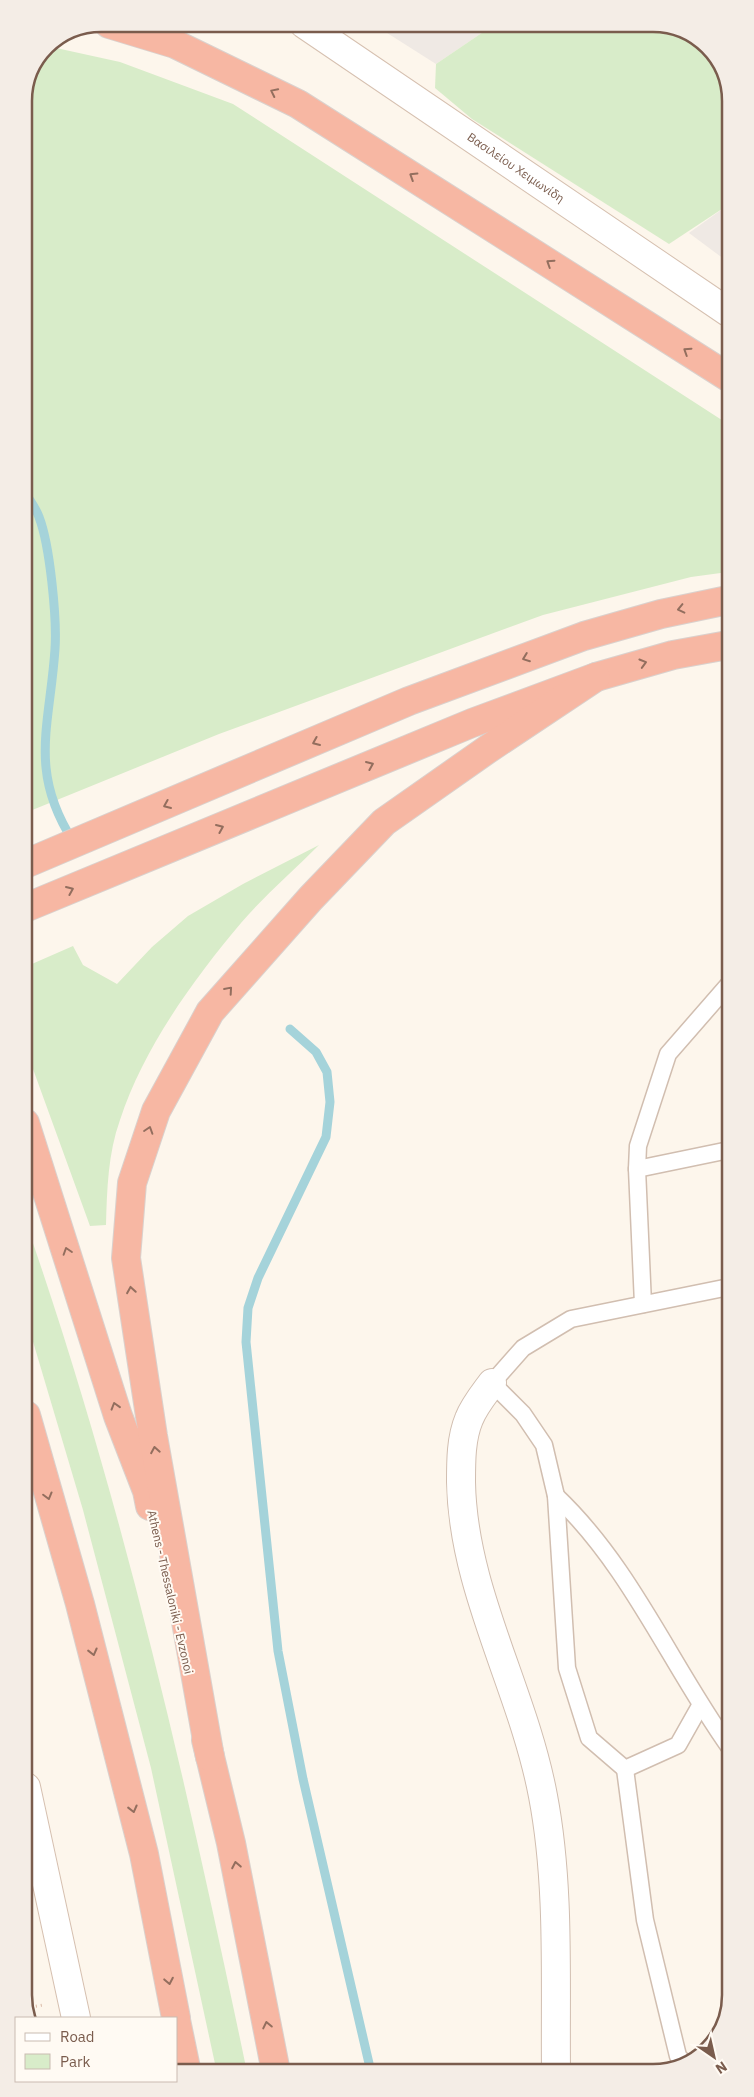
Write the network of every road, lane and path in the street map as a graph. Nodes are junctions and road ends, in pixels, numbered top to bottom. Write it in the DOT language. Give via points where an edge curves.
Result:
graph roads {
  1 [pos="139,33"];
  2 [pos="317,33"];
  3 [pos="722,308"];
  4 [pos="722,373"];
  5 [pos="722,601"];
  6 [pos="722,646"];
  7 [pos="596,677"];
  8 [pos="33,861"];
  9 [pos="33,905"];
  10 [pos="722,992"];
  11 [pos="32,1146"];
  12 [pos="722,1151"];
  13 [pos="636,1169"];
  14 [pos="722,1288"];
  15 [pos="643,1304"];
  16 [pos="492,1383"];
  17 [pos="32,1437"];
  18 [pos="556,1496"];
  19 [pos="700,1706"];
  20 [pos="722,1737"];
  21 [pos="210,1757"];
  22 [pos="625,1769"];
  23 [pos="32,1815"];
  24 [pos="76,2017"];
  25 [pos="176,2017"];
  26 [pos="178,2029"];
  27 [pos="680,2058"];
  28 [pos="185,2064"];
  29 [pos="274,2064"];
  30 [pos="556,2064"];
  4 -- 1 [label="highway, one-way" via="298,104 175,44"];
  2 -- 3 [label="street, Βασιλείου Χειμωνίδη"];
  5 -- 8 [label="highway, one-way" via="661,614 584,636 409,702"];
  7 -- 6 [label="highway, one-way" via="673,655"];
  9 -- 7 [label="highway, one-way" via="472,723"];
  21 -- 7 [label="highway, one-way" via="154,1446 126,1258 132,1183 156,1111 210,1012 310,898 384,822"];
  10 -- 13 [label="lane" via="668,1054 638,1146"];
  21 -- 11 [label="highway, Athens - Thessaloniki - Evzonoi, one-way" via="165,1578 147,1491 118,1416"];
  12 -- 13 [label="lane"];
  13 -- 15 [label="lane"];
  14 -- 15 [label="lane"];
  15 -- 16 [label="lane" via="570,1319 523,1348"];
  16 -- 18 [label="lane" via="523,1414 544,1445"];
  16 -- 30 [label="street" via="469,1418 461,1456 462,1512 481,1598 528,1735 543,1795 552,1857"];
  17 -- 25 [label="highway, one-way" via="80,1604 144,1854"];
  18 -- 19 [label="lane" via="581,1519 628,1580"];
  18 -- 22 [label="lane" via="567,1668 588,1738"];
  19 -- 20 [label="lane"];
  19 -- 22 [label="lane" via="678,1745"];
  29 -- 21 [label="highway, Athens - Thessaloniki - Evzonoi, one-way" via="231,1843"];
  22 -- 27 [label="lane" via="645,1920"];
  23 -- 24 [label="street"];
  26 -- 28 [label="highway"];
}
